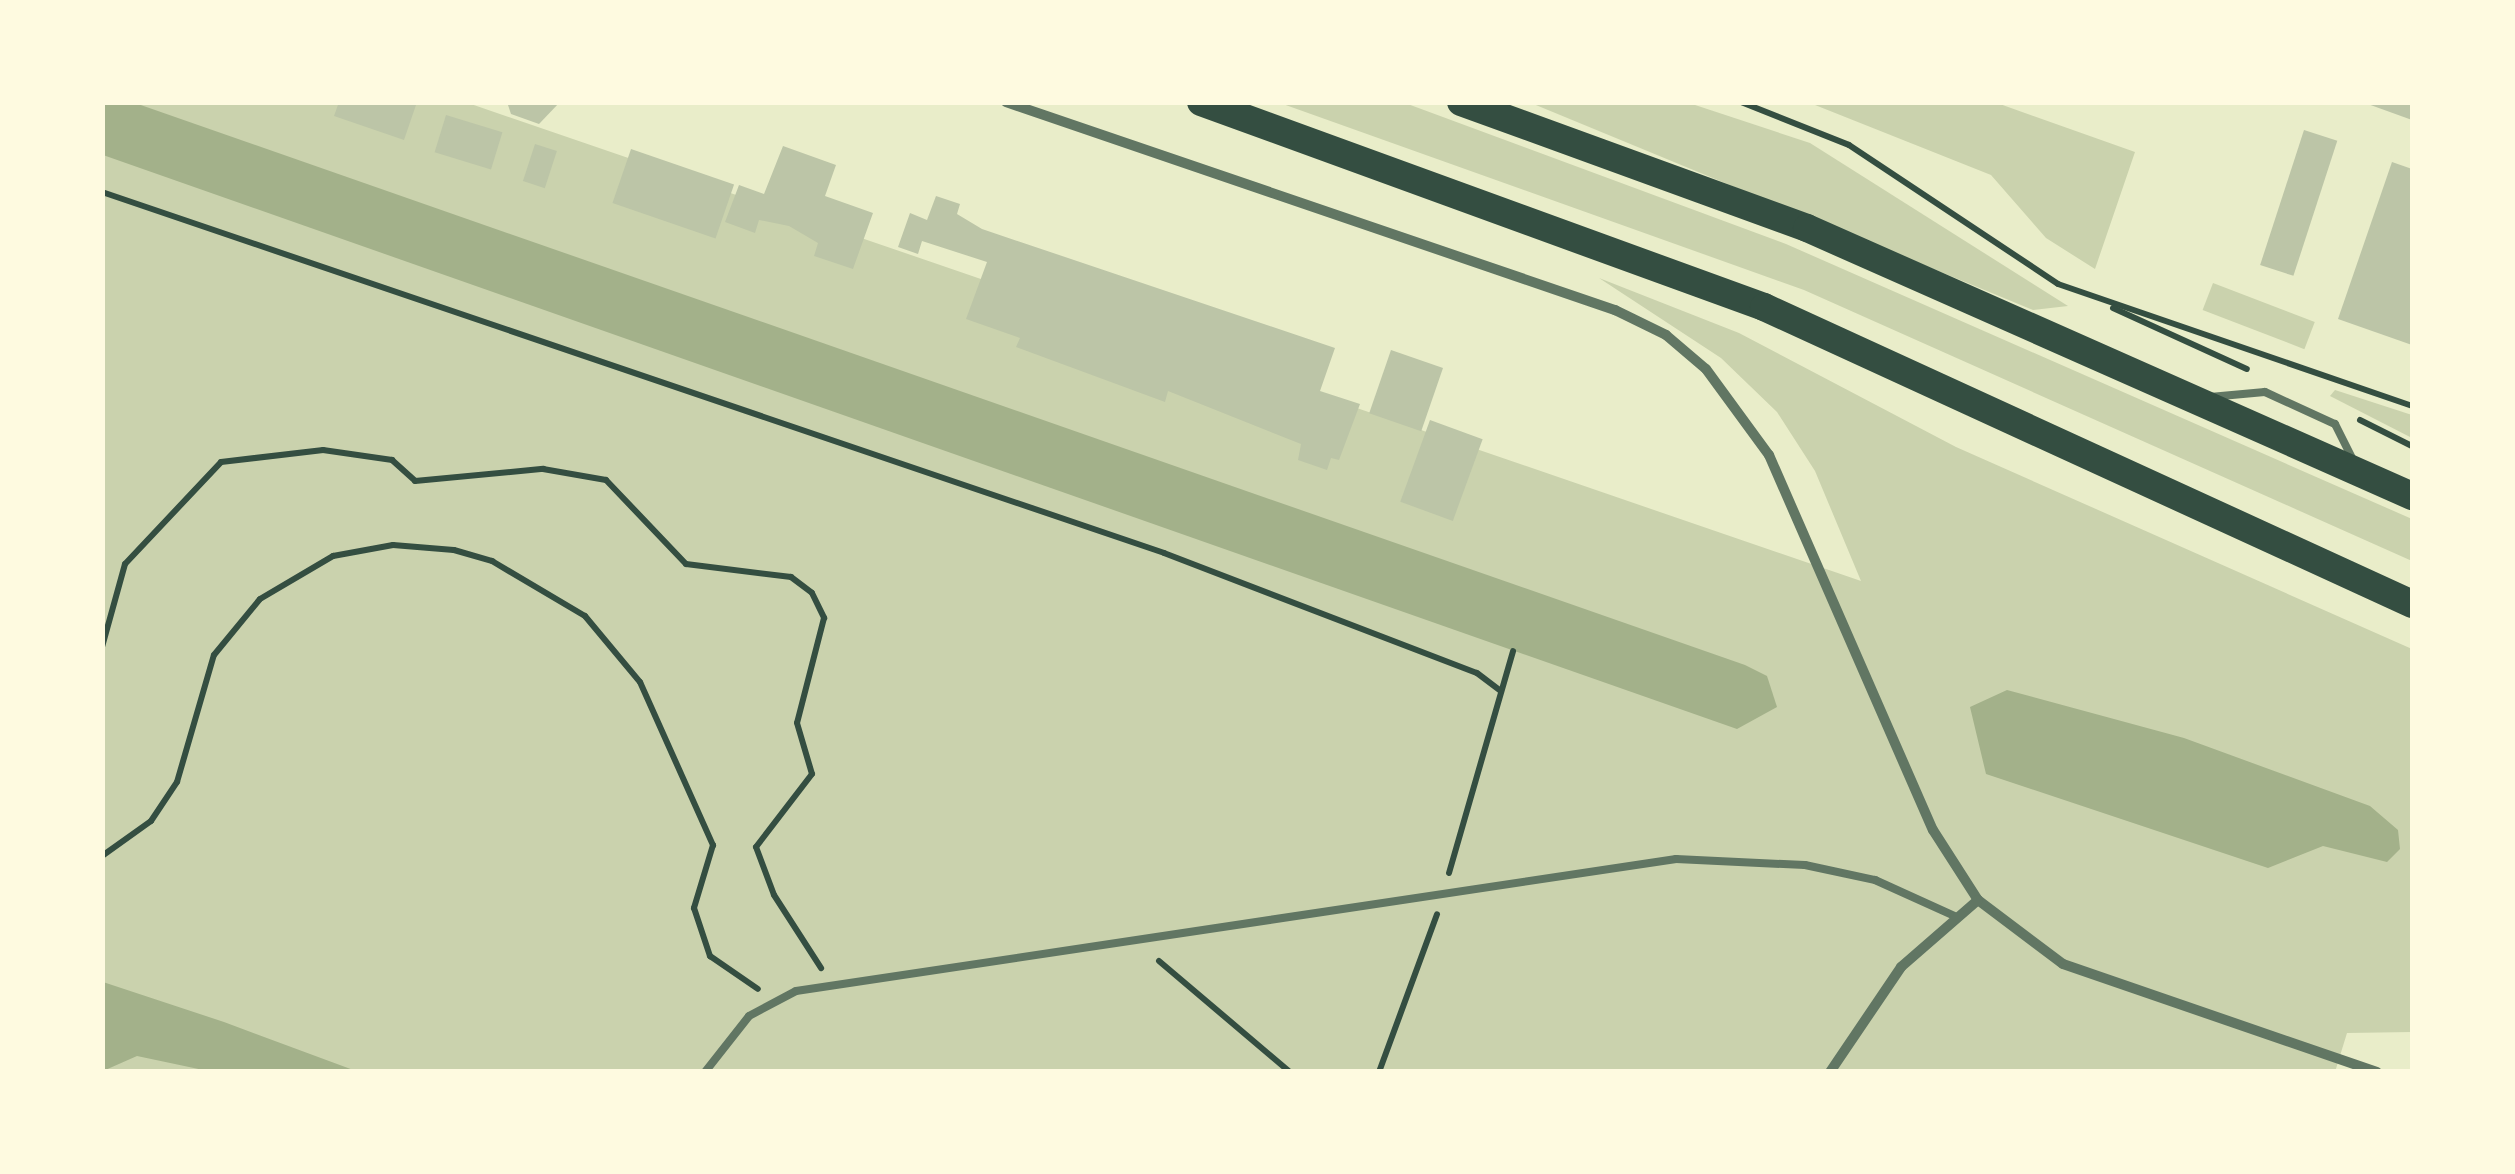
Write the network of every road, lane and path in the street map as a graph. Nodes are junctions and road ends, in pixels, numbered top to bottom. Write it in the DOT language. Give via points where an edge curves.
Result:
graph roads {
  1 [pos="1006,102"];
  2 [pos="1201,102"];
  3 [pos="1461,102"];
  4 [pos="1741,102"];
  5 [pos="102,192"];
  6 [pos="2084,294"];
  7 [pos="2260,374"];
  8 [pos="2412,406"];
  9 [pos="2345,412"];
  10 [pos="2412,446"];
  11 [pos="2412,496"];
  12 [pos="2412,604"];
  13 [pos="102,648"];
  14 [pos="1513,651"];
  15 [pos="1504,679"];
  16 [pos="1501,692"];
  17 [pos="102,856"];
  18 [pos="1978,900"];
  19 [pos="1957,917"];
  20 [pos="1115,947"];
  21 [pos="833,986"];
  22 [pos="772,998"];
  23 [pos="706,1072"];
  24 [pos="1290,1072"];
  25 [pos="1830,1072"];
  26 [pos="2377,1072"];
  1 -- 18 [label="street" via="1615,310 1679,346 1740,408 1769,455 1933,830"];
  2 -- 12 [label="highway" via="1764,306"];
  3 -- 11 [label="highway" via="1807,228"];
  4 -- 6 [label="path" via="1850,146 2017,261"];
  5 -- 16 [label="path" via="1164,554 1477,673"];
  6 -- 7 [label="path"];
  6 -- 8 [label="path"];
  9 -- 10 [label="path"];
  13 -- 21 [label="path" via="125,564 221,462 322,450 392,460 415,481 543,469 606,480 686,564 792,577 812,593 824,618 797,723 812,774 756,847 774,896"];
  14 -- 15 [label="path"];
  17 -- 22 [label="path" via="151,821 177,782 214,654 260,599 333,556 392,545 454,550 543,588 615,646 708,827 711,862 694,908 710,956"];
  18 -- 19 [label="street"];
  18 -- 26 [label="street" via="2063,964"];
  19 -- 20 [label="lane" via="1875,880 1805,865 1676,859 1340,904"];
  19 -- 25 [label="street" via="1901,967"];
  20 -- 21 [label="lane"];
  20 -- 24 [label="path" via="1168,964"];
  21 -- 22 [label="lane"];
  22 -- 23 [label="lane"];
}
